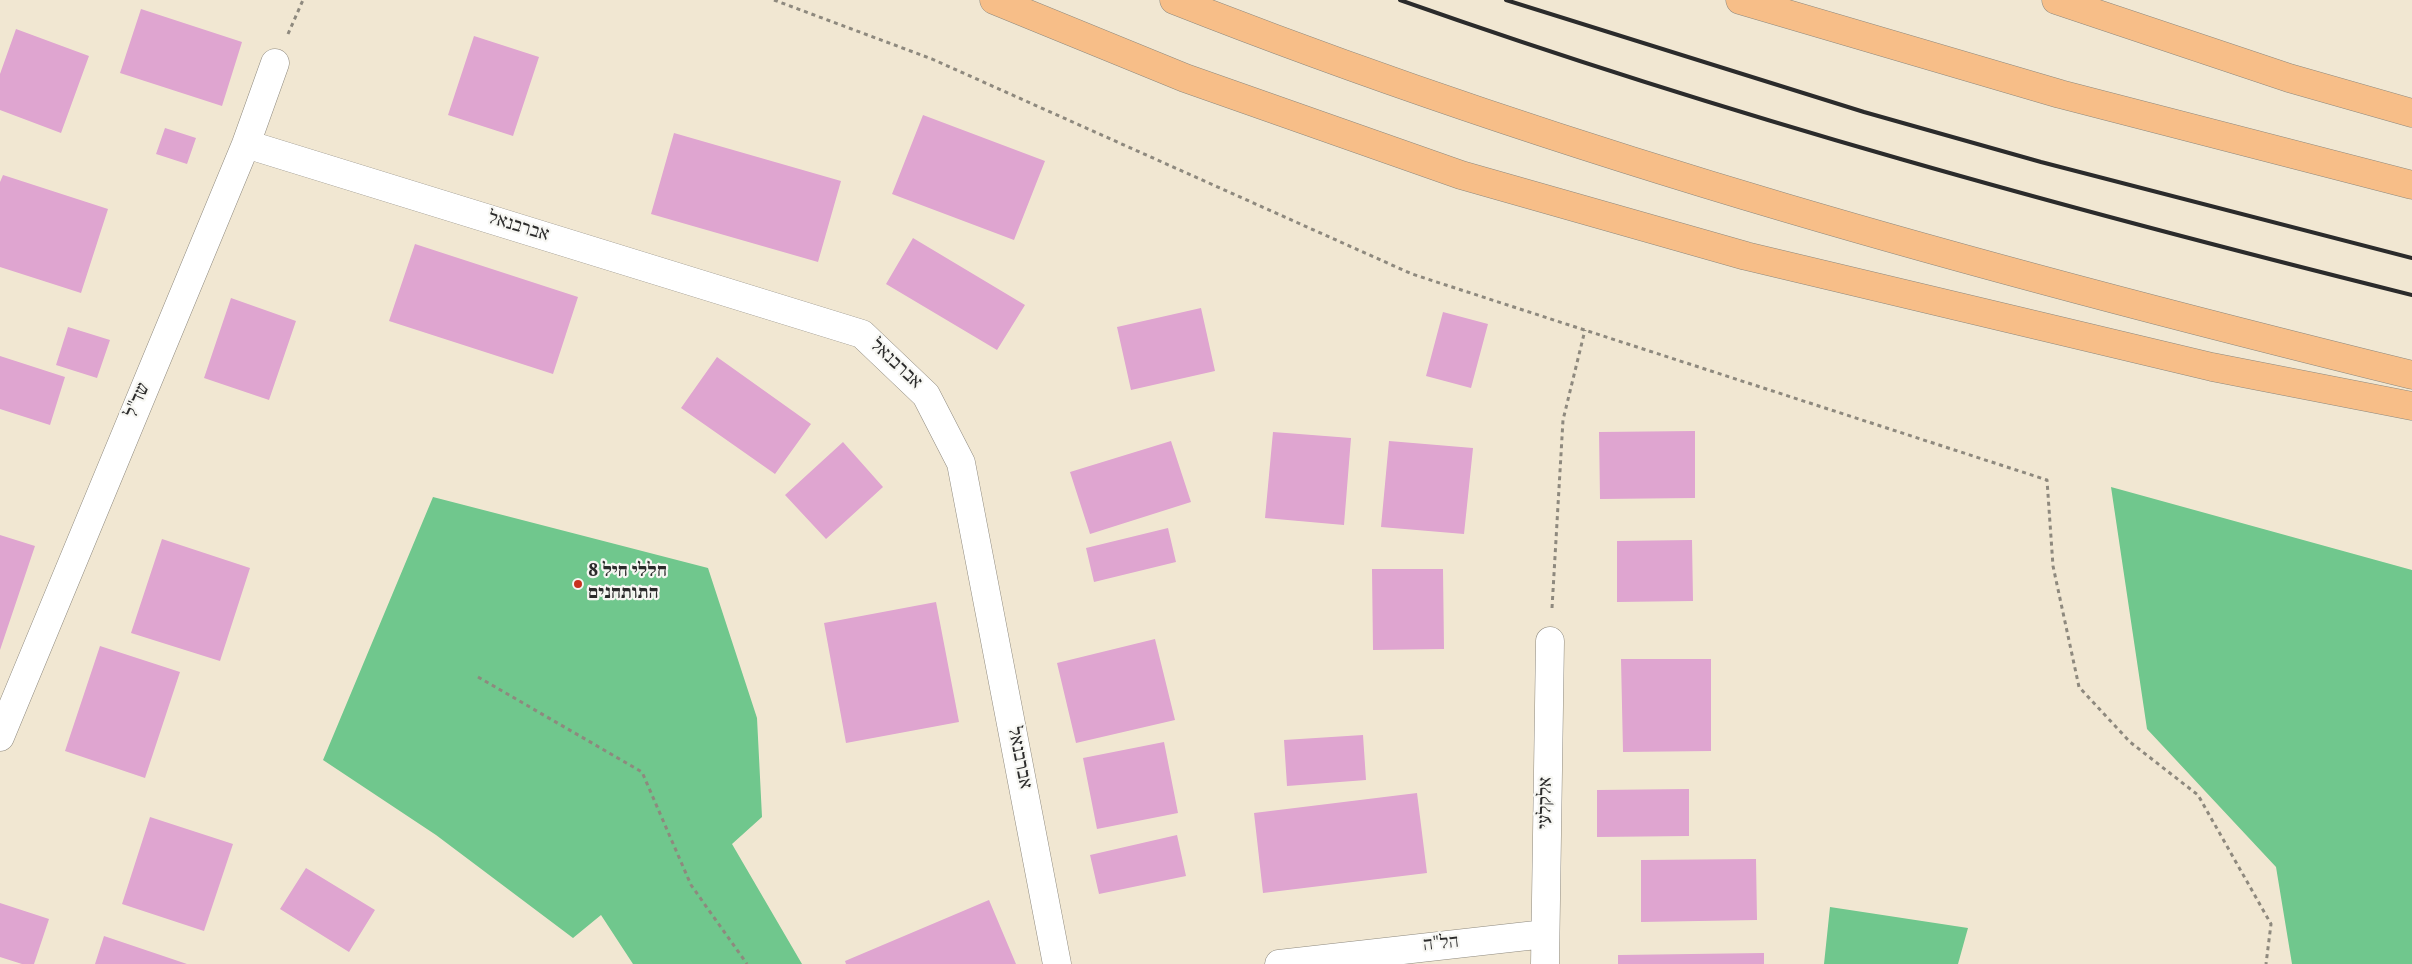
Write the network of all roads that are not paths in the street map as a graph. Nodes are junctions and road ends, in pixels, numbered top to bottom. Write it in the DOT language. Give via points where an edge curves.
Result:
graph roads {
  1 [pos="994,0"];
  2 [pos="1174,0"];
  3 [pos="1740,0"];
  4 [pos="2056,0"];
  5 [pos="275,63"];
  6 [pos="2412,113"];
  7 [pos="246,144"];
  8 [pos="2412,185"];
  9 [pos="2412,375"];
  10 [pos="2412,406"];
  11 [pos="1550,641"];
  12 [pos="0,737"];
  13 [pos="1545,934"];
  14 [pos="1057,964"];
  15 [pos="1278,964"];
  16 [pos="1545,964"];
  1 -- 10 [label="highway" via="1185,78 1480,180 1756,258 2212,367"];
  2 -- 9 [label="highway" via="1479,111 1658,168 2011,272"];
  3 -- 8 [label="highway" via="2060,94"];
  4 -- 6 [label="highway" via="2289,78"];
  5 -- 7 [label="street, שד\"ל"];
  7 -- 12 [label="street, שד\"ל"];
  7 -- 14 [label="street, אברבנאל" via="862,334 926,395 961,462"];
  11 -- 13 [label="street, אלקלעי"];
  13 -- 15 [label="street, הל\"ה"];
  13 -- 16 [label="street, אלקלעי"];
}
